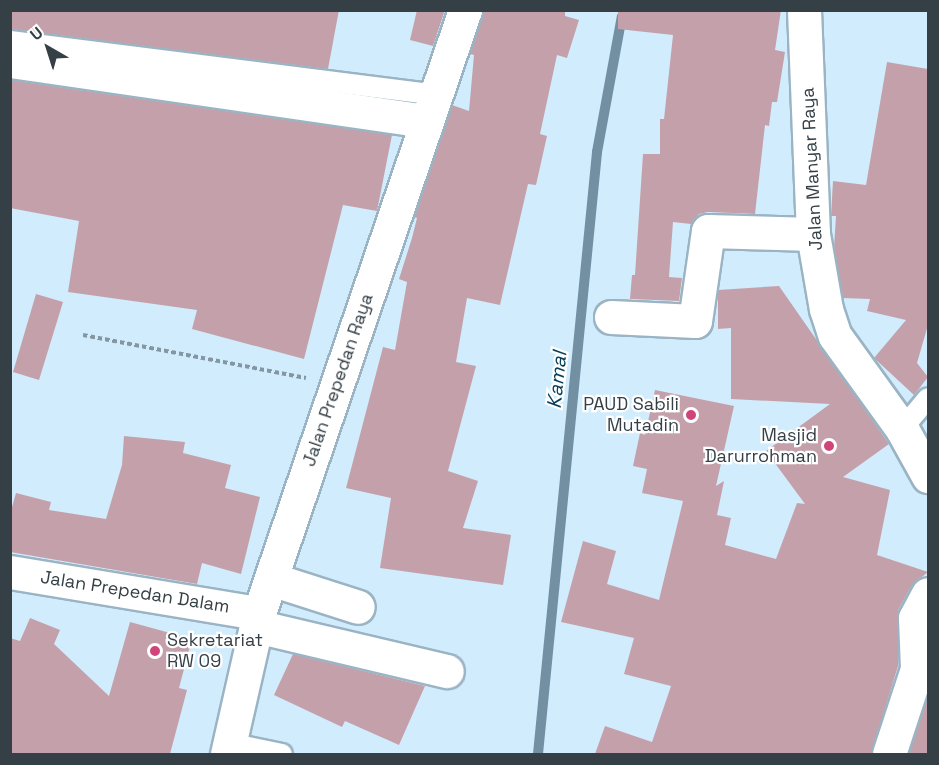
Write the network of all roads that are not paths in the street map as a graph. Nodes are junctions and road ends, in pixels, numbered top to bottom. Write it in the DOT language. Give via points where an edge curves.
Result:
graph roads {
  1 [pos="465,10"];
  2 [pos="804,10"];
  3 [pos="10,41"];
  4 [pos="10,61"];
  5 [pos="431,108"];
  6 [pos="813,234"];
  7 [pos="611,317"];
  8 [pos="928,398"];
  9 [pos="902,429"];
  10 [pos="928,477"];
  11 [pos="10,572"];
  12 [pos="271,579"];
  13 [pos="928,594"];
  14 [pos="358,607"];
  15 [pos="258,619"];
  16 [pos="447,671"];
  17 [pos="228,749"];
  18 [pos="282,754"];
  19 [pos="889,754"];
  1 -- 5 [label="street, Jalan Prepedan Raya"];
  2 -- 6 [label="street, Jalan Manyar Raya"];
  3 -- 5 [label="lane"];
  4 -- 5 [label="street"];
  5 -- 12 [label="street, Jalan Prepedan Raya"];
  6 -- 7 [label="street" via="708,231 695,321"];
  6 -- 9 [label="street, Jalan Manyar Raya" via="826,309 836,336"];
  8 -- 9 [label="lane"];
  9 -- 10 [label="street, Jalan Manyar Raya"];
  11 -- 15 [label="street, Jalan Prepedan Dalam"];
  12 -- 14 [label="street"];
  12 -- 15 [label="street, Jalan Prepedan Raya"];
  13 -- 19 [label="street" via="915,618 916,669"];
  15 -- 16 [label="street, Jalan Prepedan Dalam"];
  15 -- 17 [label="street, Jalan Prepedan Raya"];
  17 -- 18 [label="lane"];
}
